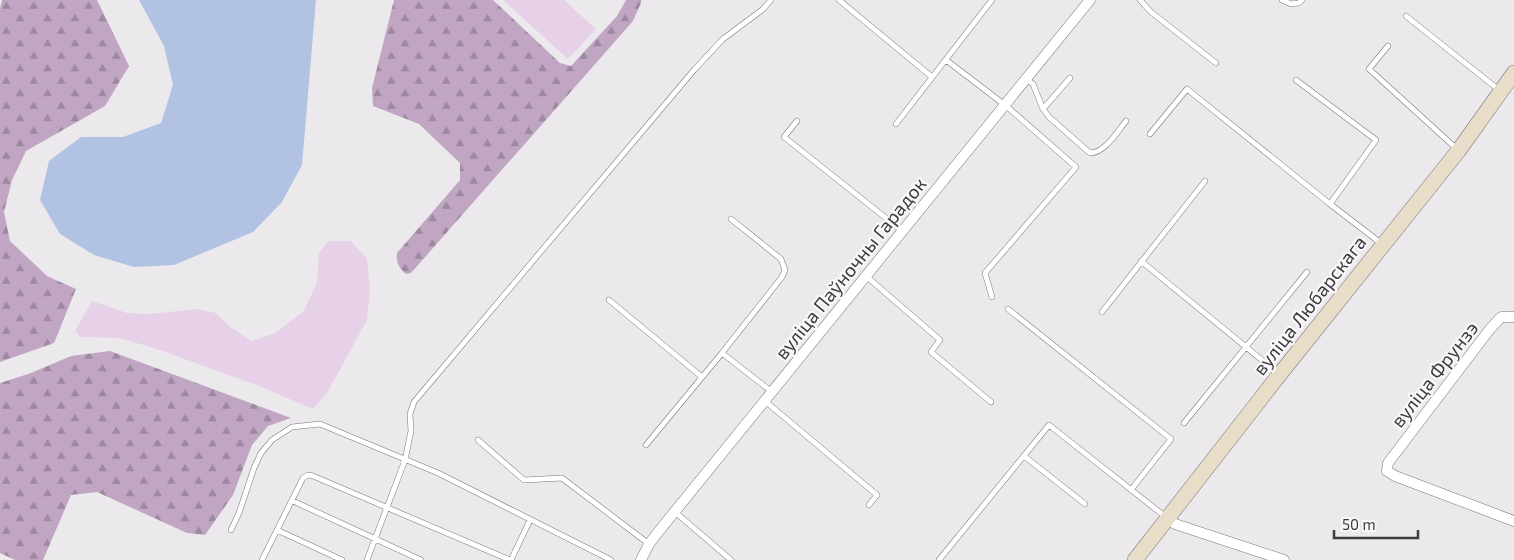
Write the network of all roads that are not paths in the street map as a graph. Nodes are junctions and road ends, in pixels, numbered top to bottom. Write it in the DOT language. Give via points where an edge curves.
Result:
graph roads {
  1 [pos="771,0"];
  2 [pos="838,0"];
  3 [pos="992,0"];
  4 [pos="1090,0"];
  5 [pos="1140,0"];
  6 [pos="1282,0"];
  7 [pos="1302,0"];
  8 [pos="1406,16"];
  9 [pos="1388,46"];
  10 [pos="946,60"];
  11 [pos="1216,62"];
  12 [pos="1514,73"];
  13 [pos="932,77"];
  14 [pos="1070,78"];
  15 [pos="1026,79"];
  16 [pos="1296,80"];
  17 [pos="1501,92"];
  18 [pos="1005,105"];
  19 [pos="1043,109"];
  20 [pos="797,121"];
  21 [pos="1126,121"];
  22 [pos="896,124"];
  23 [pos="1150,134"];
  24 [pos="1459,150"];
  25 [pos="1205,181"];
  26 [pos="1330,204"];
  27 [pos="731,219"];
  28 [pos="901,230"];
  29 [pos="1383,244"];
  30 [pos="1141,261"];
  31 [pos="1307,272"];
  32 [pos="866,275"];
  33 [pos="992,297"];
  34 [pos="609,300"];
  35 [pos="1008,309"];
  36 [pos="1102,312"];
  37 [pos="1514,316"];
  38 [pos="1246,347"];
  39 [pos="722,353"];
  40 [pos="1280,374"];
  41 [pos="702,377"];
  42 [pos="772,392"];
  43 [pos="765,401"];
  44 [pos="991,402"];
  45 [pos="1184,423"];
  46 [pos="478,440"];
  47 [pos="646,445"];
  48 [pos="1024,456"];
  49 [pos="405,460"];
  50 [pos="1131,490"];
  51 [pos="293,501"];
  52 [pos="1085,504"];
  53 [pos="869,505"];
  54 [pos="388,507"];
  55 [pos="675,512"];
  56 [pos="1167,518"];
  57 [pos="530,520"];
  58 [pos="1514,521"];
  59 [pos="231,530"];
  60 [pos="278,530"];
  61 [pos="375,539"];
  62 [pos="649,544"];
  63 [pos="262,560"];
  64 [pos="342,560"];
  65 [pos="367,560"];
  66 [pos="421,560"];
  67 [pos="509,560"];
  68 [pos="611,560"];
  69 [pos="641,560"];
  70 [pos="731,560"];
  71 [pos="939,560"];
  72 [pos="1135,560"];
  73 [pos="1284,560"];
  1 -- 49 [label="lane" via="723,38 694,70 414,402"];
  2 -- 13 [label="lane"];
  3 -- 10 [label="lane"];
  4 -- 15 [label="street, вуліца Паўночны Гарадок"];
  5 -- 11 [label="lane"];
  6 -- 7 [label="lane" via="1291,4 1299,4"];
  8 -- 17 [label="lane"];
  9 -- 24 [label="lane" via="1370,69"];
  10 -- 13 [label="lane"];
  10 -- 18 [label="lane"];
  12 -- 17 [label="street, вуліца Любарскага"];
  13 -- 22 [label="lane"];
  14 -- 19 [label="lane"];
  15 -- 18 [label="street, вуліца Паўночны Гарадок"];
  15 -- 19 [label="lane" via="1033,84"];
  16 -- 26 [label="lane" via="1376,140"];
  17 -- 24 [label="street, вуліца Любарскага"];
  18 -- 28 [label="street, вуліца Паўночны Гарадок"];
  18 -- 33 [label="lane" via="1076,167 984,273"];
  19 -- 21 [label="lane" via="1090,153 1096,153 1105,146"];
  20 -- 28 [label="lane" via="784,137"];
  23 -- 26 [label="lane" via="1187,89"];
  24 -- 29 [label="street, вуліца Любарскага"];
  25 -- 30 [label="lane"];
  26 -- 29 [label="lane"];
  27 -- 39 [label="lane" via="781,259 785,270"];
  28 -- 32 [label="street, вуліца Паўночны Гарадок"];
  29 -- 40 [label="street, вуліца Любарскага"];
  30 -- 36 [label="lane"];
  30 -- 38 [label="lane"];
  31 -- 38 [label="lane"];
  32 -- 42 [label="street, вуліца Паўночны Гарадок"];
  32 -- 44 [label="lane" via="940,340 931,352"];
  34 -- 41 [label="lane"];
  35 -- 50 [label="lane" via="1171,440"];
  37 -- 58 [label="street, вуліца Фрунзэ" via="1500,317 1490,329 1388,463 1387,471"];
  38 -- 40 [label="lane"];
  38 -- 45 [label="lane"];
  39 -- 41 [label="lane"];
  39 -- 42 [label="lane"];
  40 -- 56 [label="street, вуліца Любарскага"];
  41 -- 47 [label="lane"];
  42 -- 43 [label="street, вуліца Паўночны Гарадок"];
  43 -- 53 [label="lane" via="877,495"];
  43 -- 55 [label="street, вуліца Паўночны Гарадок"];
  46 -- 62 [label="lane" via="524,480 562,478"];
  48 -- 50 [label="lane" via="1049,425"];
  48 -- 52 [label="lane"];
  48 -- 71 [label="lane"];
  49 -- 54 [label="lane"];
  49 -- 57 [label="lane"];
  49 -- 59 [label="lane" via="320,424 292,427 272,440 261,453"];
  50 -- 56 [label="lane"];
  51 -- 54 [label="lane" via="303,478 308,475"];
  51 -- 60 [label="lane"];
  51 -- 61 [label="lane"];
  54 -- 61 [label="lane"];
  54 -- 67 [label="lane"];
  55 -- 62 [label="street, вуліца Паўночны Гарадок"];
  55 -- 70 [label="lane"];
  56 -- 72 [label="street, вуліца Любарскага"];
  56 -- 73 [label="street" via="1182,527"];
  57 -- 67 [label="lane"];
  57 -- 68 [label="lane"];
  60 -- 63 [label="lane"];
  60 -- 64 [label="lane"];
  61 -- 65 [label="lane"];
  61 -- 66 [label="lane"];
  62 -- 69 [label="street, вуліца Паўночны Гарадок"];
}
